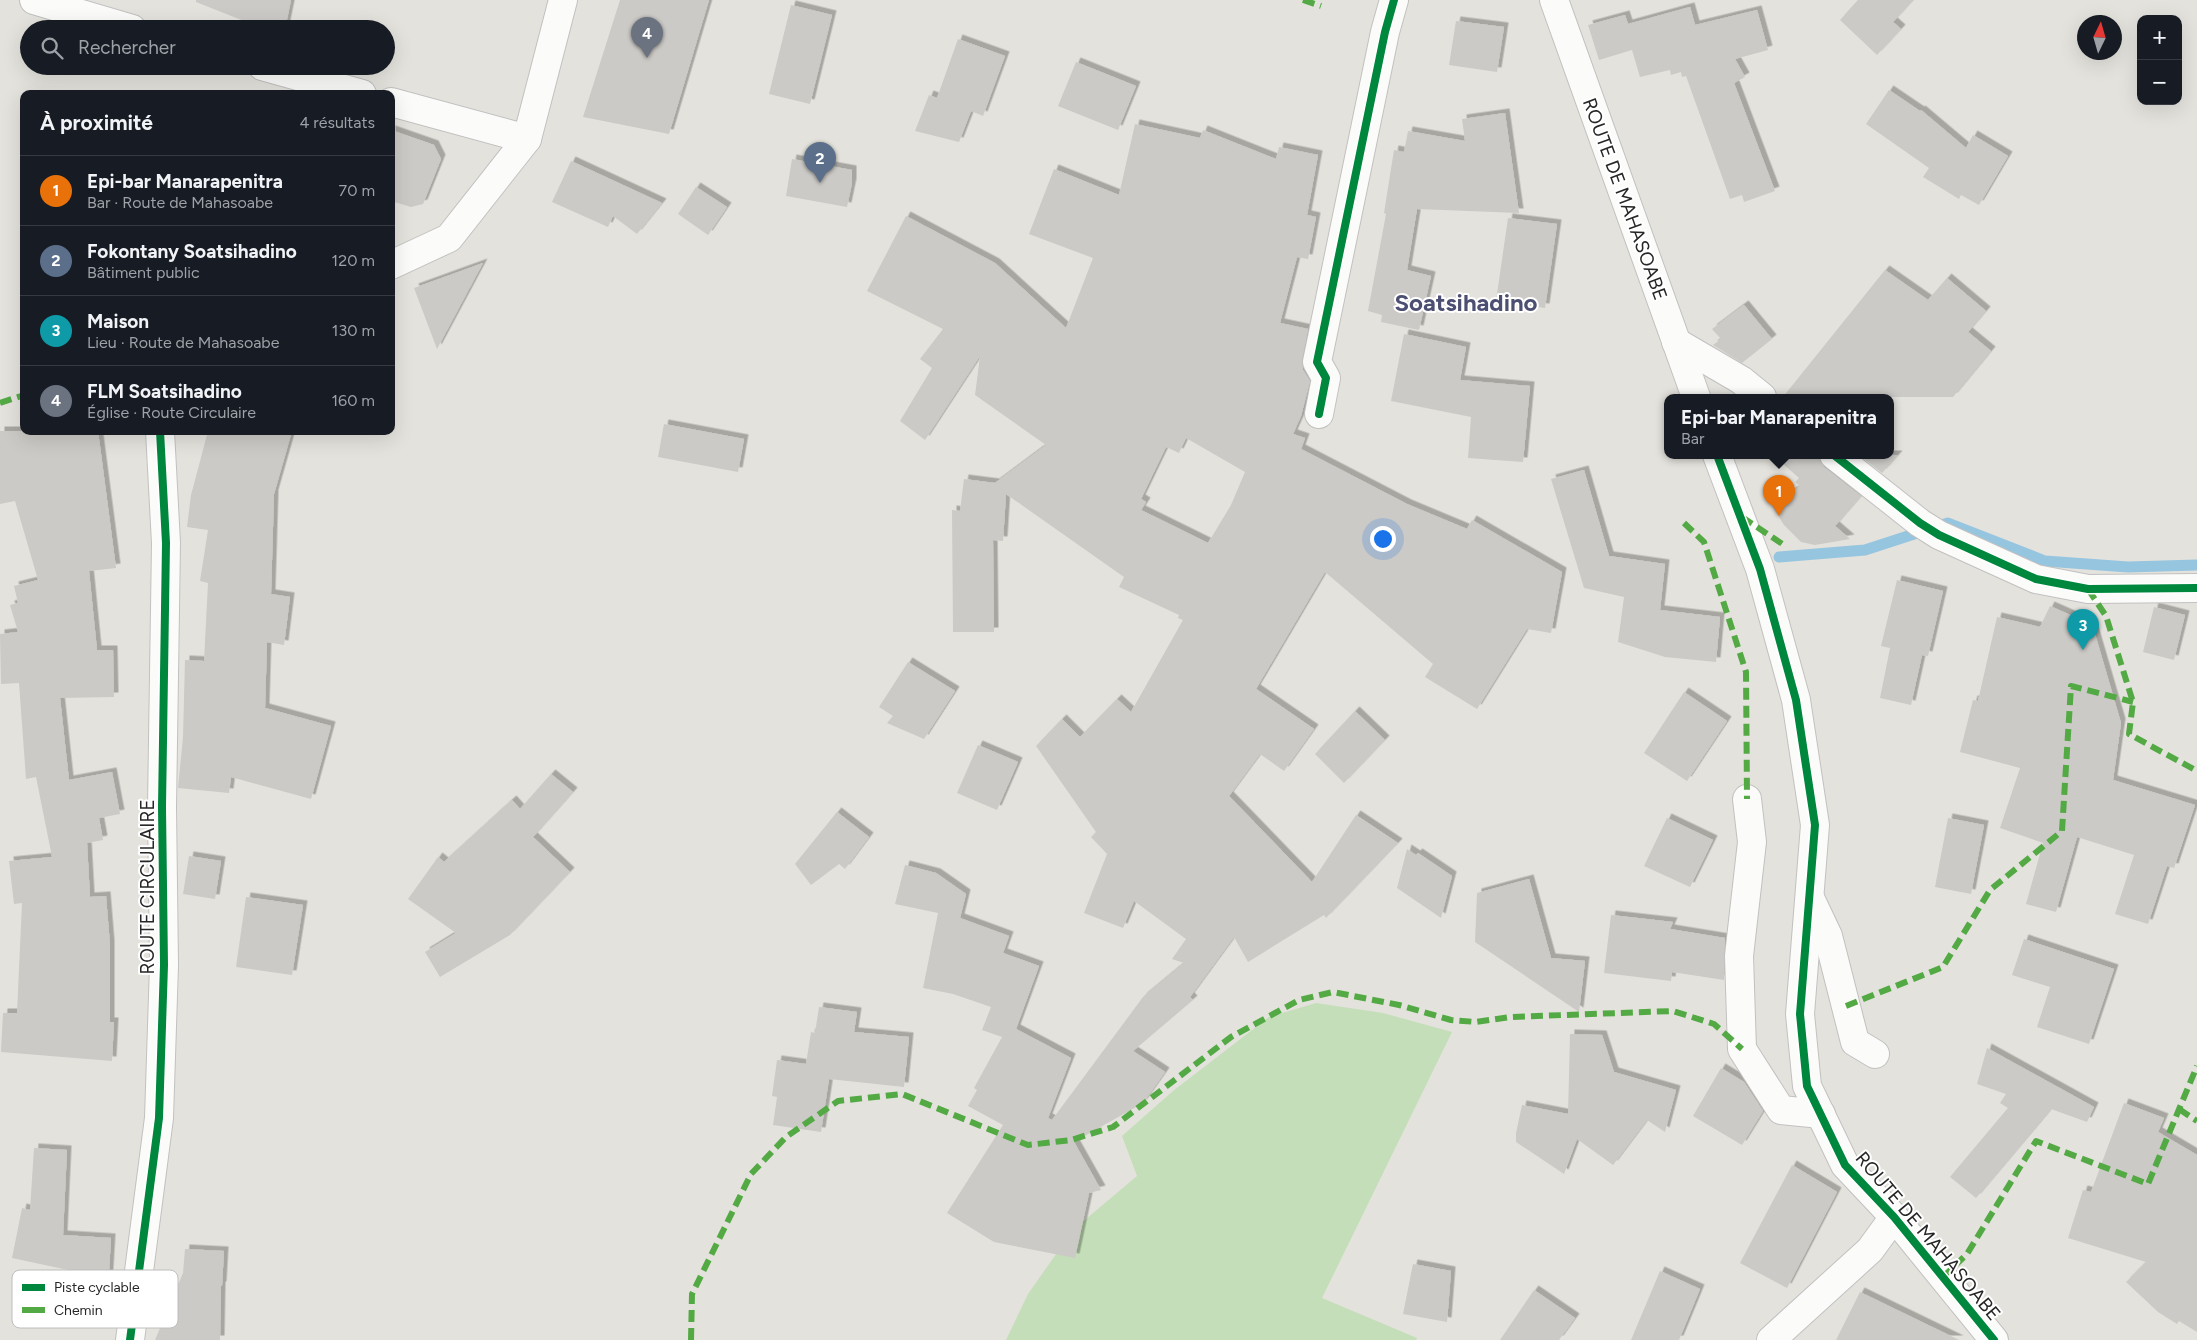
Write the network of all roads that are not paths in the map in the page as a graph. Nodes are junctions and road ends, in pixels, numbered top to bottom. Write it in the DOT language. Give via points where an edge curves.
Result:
graph roads {
  1 [pos="34,0"];
  2 [pos="563,0"];
  3 [pos="1394,0"];
  4 [pos="1554,0"];
  5 [pos="102,20"];
  6 [pos="294,75"];
  7 [pos="348,90"];
  8 [pos="395,103"];
  9 [pos="527,139"];
  10 [pos="395,263"];
  11 [pos="1676,342"];
  12 [pos="1695,394"];
  13 [pos="1758,394"];
  14 [pos="1319,414"];
  15 [pos="160,435"];
  16 [pos="1719,459"];
  17 [pos="1839,459"];
  18 [pos="2197,588"];
  19 [pos="1747,799"];
  20 [pos="1810,896"];
  21 [pos="1875,1054"];
  22 [pos="1821,1114"];
  23 [pos="1894,1217"];
  24 [pos="139,1270"];
  25 [pos="1770,1340"];
  26 [pos="1994,1340"];
  1 -- 5 [label="street"];
  2 -- 9 [label="street"];
  3 -- 14 [label="street" via="1317,362 1326,378"];
  4 -- 11 [label="street, ROUTE DE MAHASOABE"];
  6 -- 7 [label="street"];
  8 -- 9 [label="street"];
  9 -- 10 [label="street" via="450,238"];
  11 -- 12 [label="street, ROUTE DE MAHASOABE"];
  11 -- 13 [label="street" via="1741,380"];
  15 -- 24 [label="street, ROUTE CIRCULAIRE" via="166,543 163,993 159,1118"];
  16 -- 20 [label="street, ROUTE DE MAHASOABE" via="1760,569 1796,700 1815,826"];
  17 -- 18 [label="street" via="1930,529 2036,579 2088,589"];
  19 -- 22 [label="street" via="1752,842 1739,956 1742,1050 1781,1110"];
  20 -- 21 [label="street" via="1828,936 1855,1042"];
  20 -- 22 [label="street, ROUTE DE MAHASOABE" via="1800,1014 1807,1086"];
  22 -- 23 [label="street, ROUTE DE MAHASOABE" via="1845,1165"];
  23 -- 25 [label="street" via="1870,1250"];
  23 -- 26 [label="street, ROUTE DE MAHASOABE"];
}
